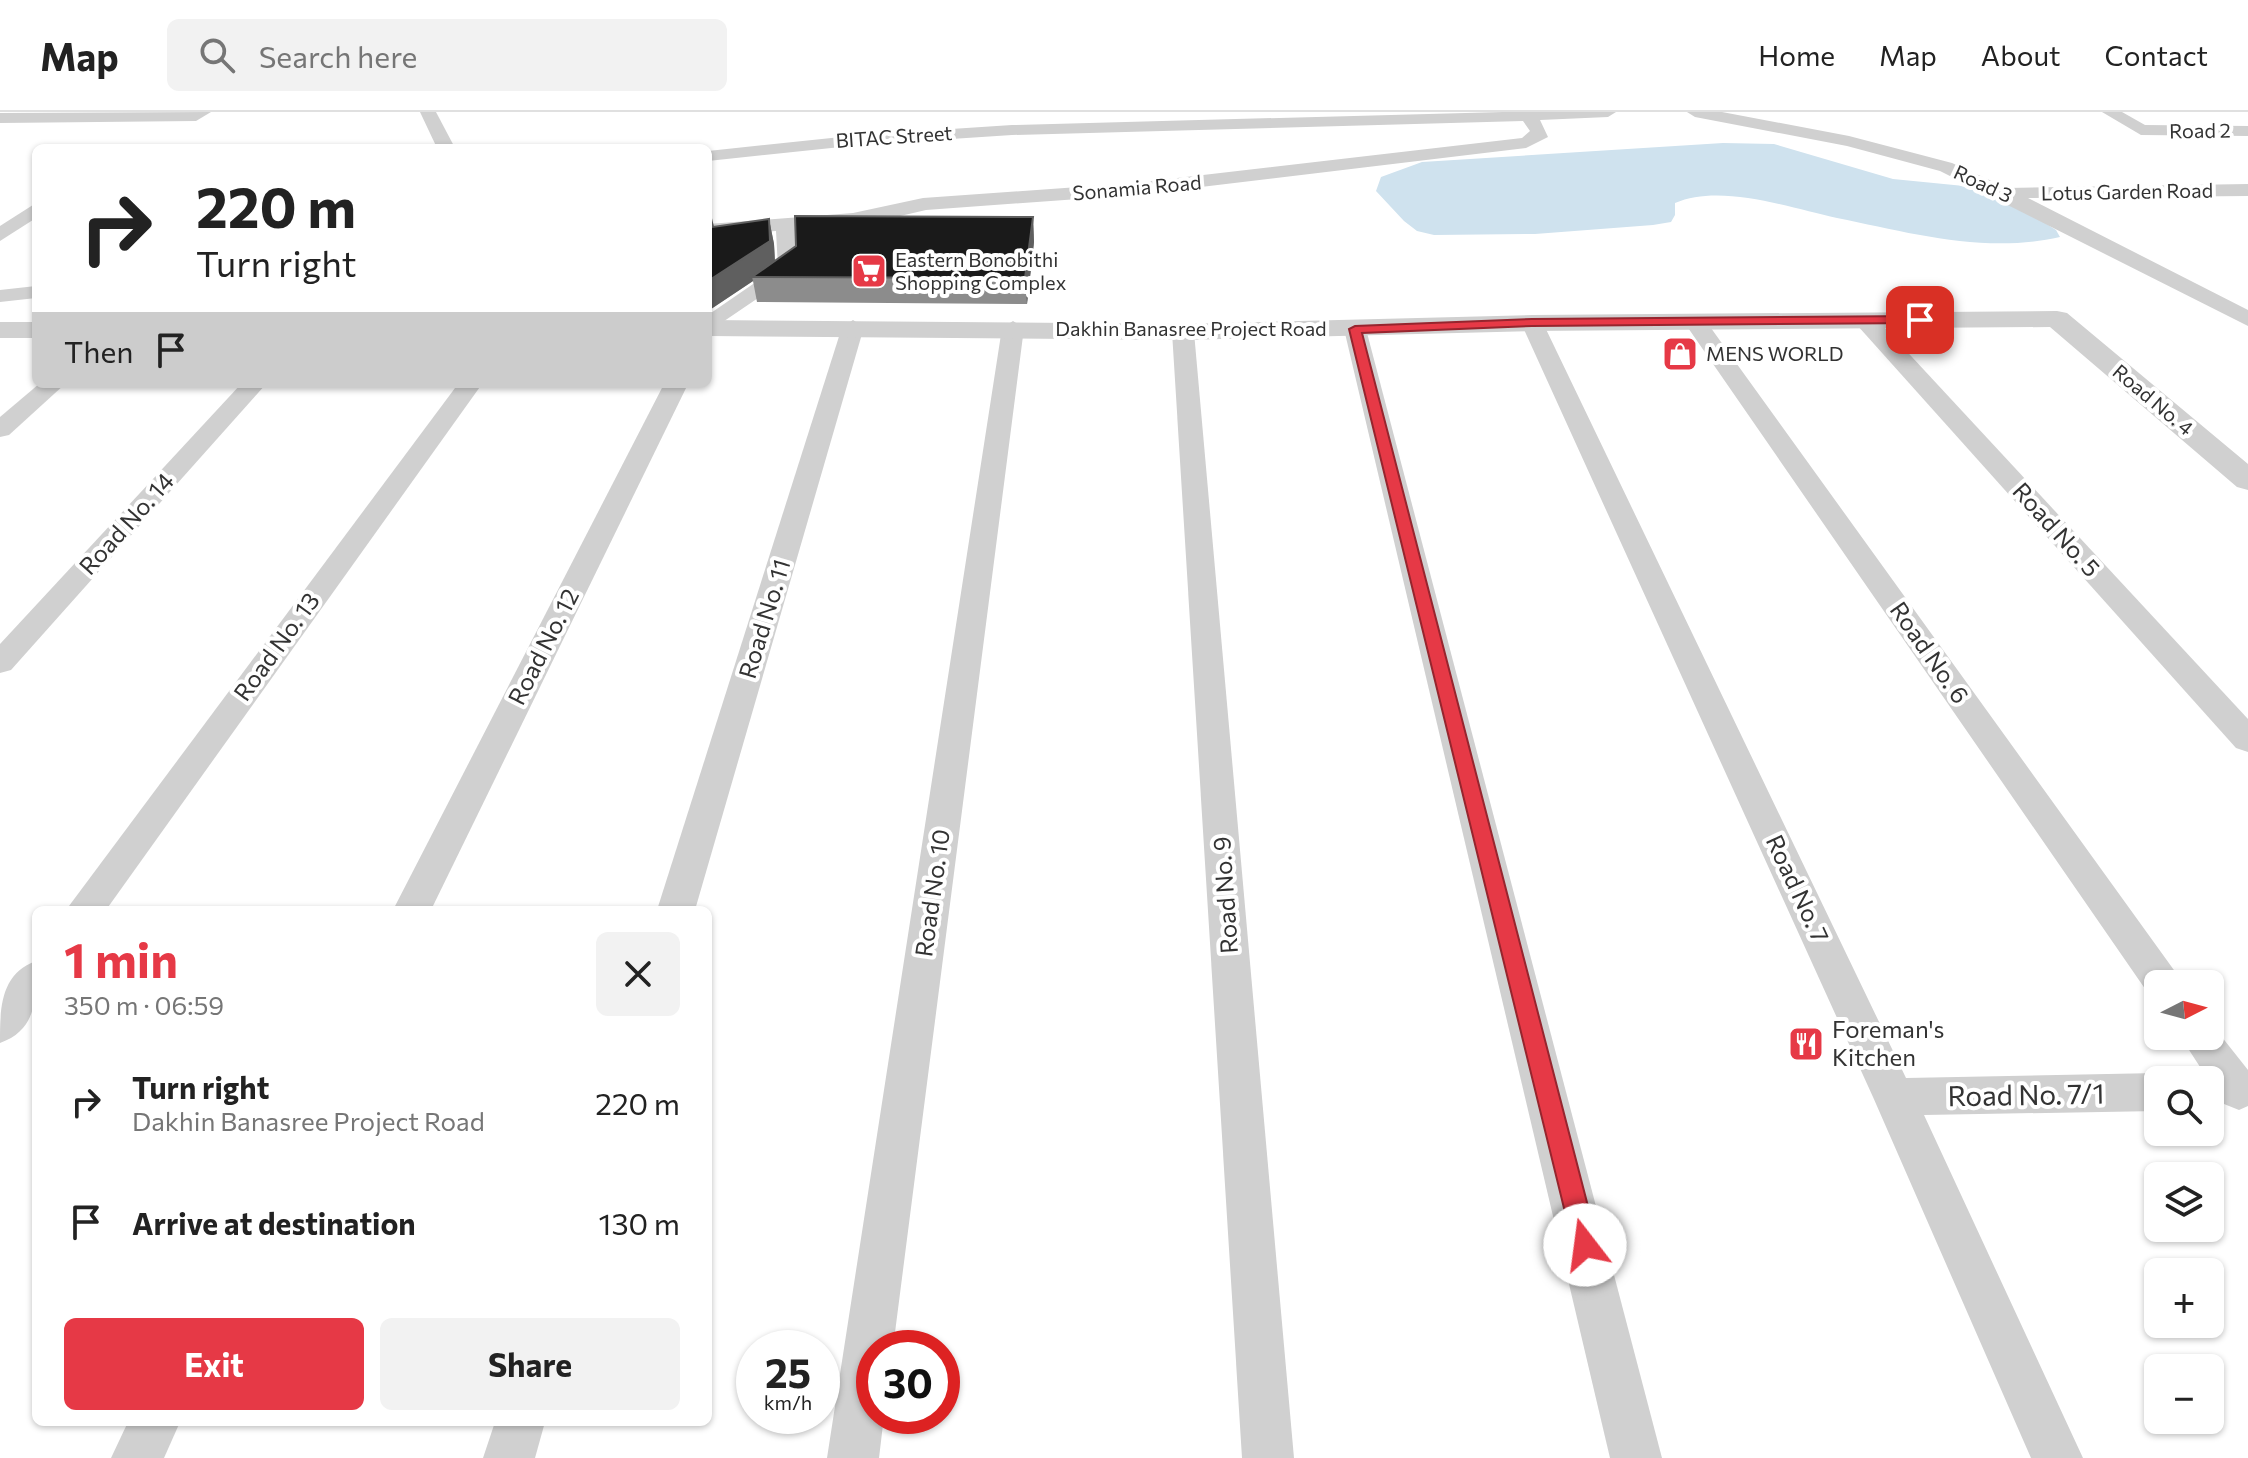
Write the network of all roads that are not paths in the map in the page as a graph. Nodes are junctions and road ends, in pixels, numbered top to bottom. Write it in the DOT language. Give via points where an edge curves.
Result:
graph roads {
  1 [pos="203,112"];
  2 [pos="428,112"];
  3 [pos="1608,112"];
  4 [pos="1695,112"];
  5 [pos="2110,112"];
  6 [pos="1571,113"];
  7 [pos="1527,115"];
  8 [pos="0,118"];
  9 [pos="1074,119"];
  10 [pos="1829,122"];
  11 [pos="2248,131"];
  12 [pos="1849,141"];
  13 [pos="444,144"];
  14 [pos="712,155"];
  15 [pos="2248,190"];
  16 [pos="2005,194"];
  17 [pos="32,212"];
  18 [pos="786,222"];
  19 [pos="712,230"];
  20 [pos="0,235"];
  21 [pos="32,292"];
  22 [pos="0,296"];
  23 [pos="2057,319"];
  24 [pos="2248,319"];
  25 [pos="1865,320"];
  26 [pos="1695,322"];
  27 [pos="1532,323"];
  28 [pos="712,324"];
  29 [pos="712,327"];
  30 [pos="853,327"];
  31 [pos="1013,328"];
  32 [pos="1355,329"];
  33 [pos="0,330"];
  34 [pos="32,330"];
  35 [pos="1183,332"];
  36 [pos="48,388"];
  37 [pos="250,388"];
  38 [pos="467,388"];
  39 [pos="674,388"];
  40 [pos="0,430"];
  41 [pos="2248,480"];
  42 [pos="0,663"];
  43 [pos="2248,740"];
  44 [pos="88,906"];
  45 [pos="414,906"];
  46 [pos="677,906"];
  47 [pos="2154,970"];
  48 [pos="32,982"];
  49 [pos="0,1026"];
  50 [pos="2208,1050"];
  51 [pos="2232,1091"];
  52 [pos="2144,1092"];
  53 [pos="1894,1097"];
  54 [pos="153,1426"];
  55 [pos="519,1426"];
  56 [pos="137,1458"];
  57 [pos="509,1458"];
  58 [pos="853,1458"];
  59 [pos="1268,1458"];
  60 [pos="1636,1458"];
  61 [pos="2057,1458"];
  1 -- 8 [label="street"];
  2 -- 13 [label="street"];
  3 -- 6 [label="street, BITAC Street"];
  4 -- 12 [label="street, Road 3"];
  5 -- 11 [label="street, Road 2" via="2141,130"];
  6 -- 7 [label="street, BITAC Street"];
  7 -- 9 [label="street, BITAC Street" via="1318,123"];
  7 -- 18 [label="street, Sonamia Road" via="1539,137 1526,143 1237,179 923,204 901,211"];
  9 -- 14 [label="street, BITAC Street"];
  10 -- 12 [label="street"];
  12 -- 16 [label="street, Road 3" via="1946,167"];
  15 -- 16 [label="street, Lotus Garden Road"];
  16 -- 24 [label="street, Road 3"];
  17 -- 20 [label="street"];
  18 -- 19 [label="street, Sonamia Road"];
  18 -- 28 [label="street" via="788,269"];
  21 -- 22 [label="street"];
  23 -- 25 [label="street, Dakhin Banasree Project Road"];
  23 -- 41 [label="street, Road No. 4"];
  25 -- 26 [label="street, Dakhin Banasree Project Road"];
  25 -- 43 [label="street, Road No. 5"];
  26 -- 27 [label="street, Dakhin Banasree Project Road"];
  26 -- 47 [label="street, Road No. 6"];
  27 -- 32 [label="street, Dakhin Banasree Project Road"];
  27 -- 53 [label="street, Road No. 7"];
  29 -- 30 [label="street, Dakhin Banasree Project Road"];
  30 -- 31 [label="street, Dakhin Banasree Project Road"];
  30 -- 46 [label="street, Road No. 11"];
  31 -- 35 [label="street, Dakhin Banasree Project Road"];
  31 -- 58 [label="street, Road No. 10"];
  32 -- 35 [label="street, Dakhin Banasree Project Road"];
  32 -- 60 [label="street"];
  33 -- 34 [label="street"];
  35 -- 59 [label="street, Road No. 9"];
  36 -- 40 [label="street"];
  37 -- 42 [label="street, Road No. 14"];
  38 -- 44 [label="street, Road No. 13"];
  39 -- 45 [label="street, Road No. 12"];
  48 -- 49 [label="street"];
  50 -- 51 [label="street"];
  52 -- 53 [label="street, Road No. 7/1"];
  53 -- 61 [label="street, Road No. 7"];
  54 -- 56 [label="street"];
  55 -- 57 [label="street"];
}
